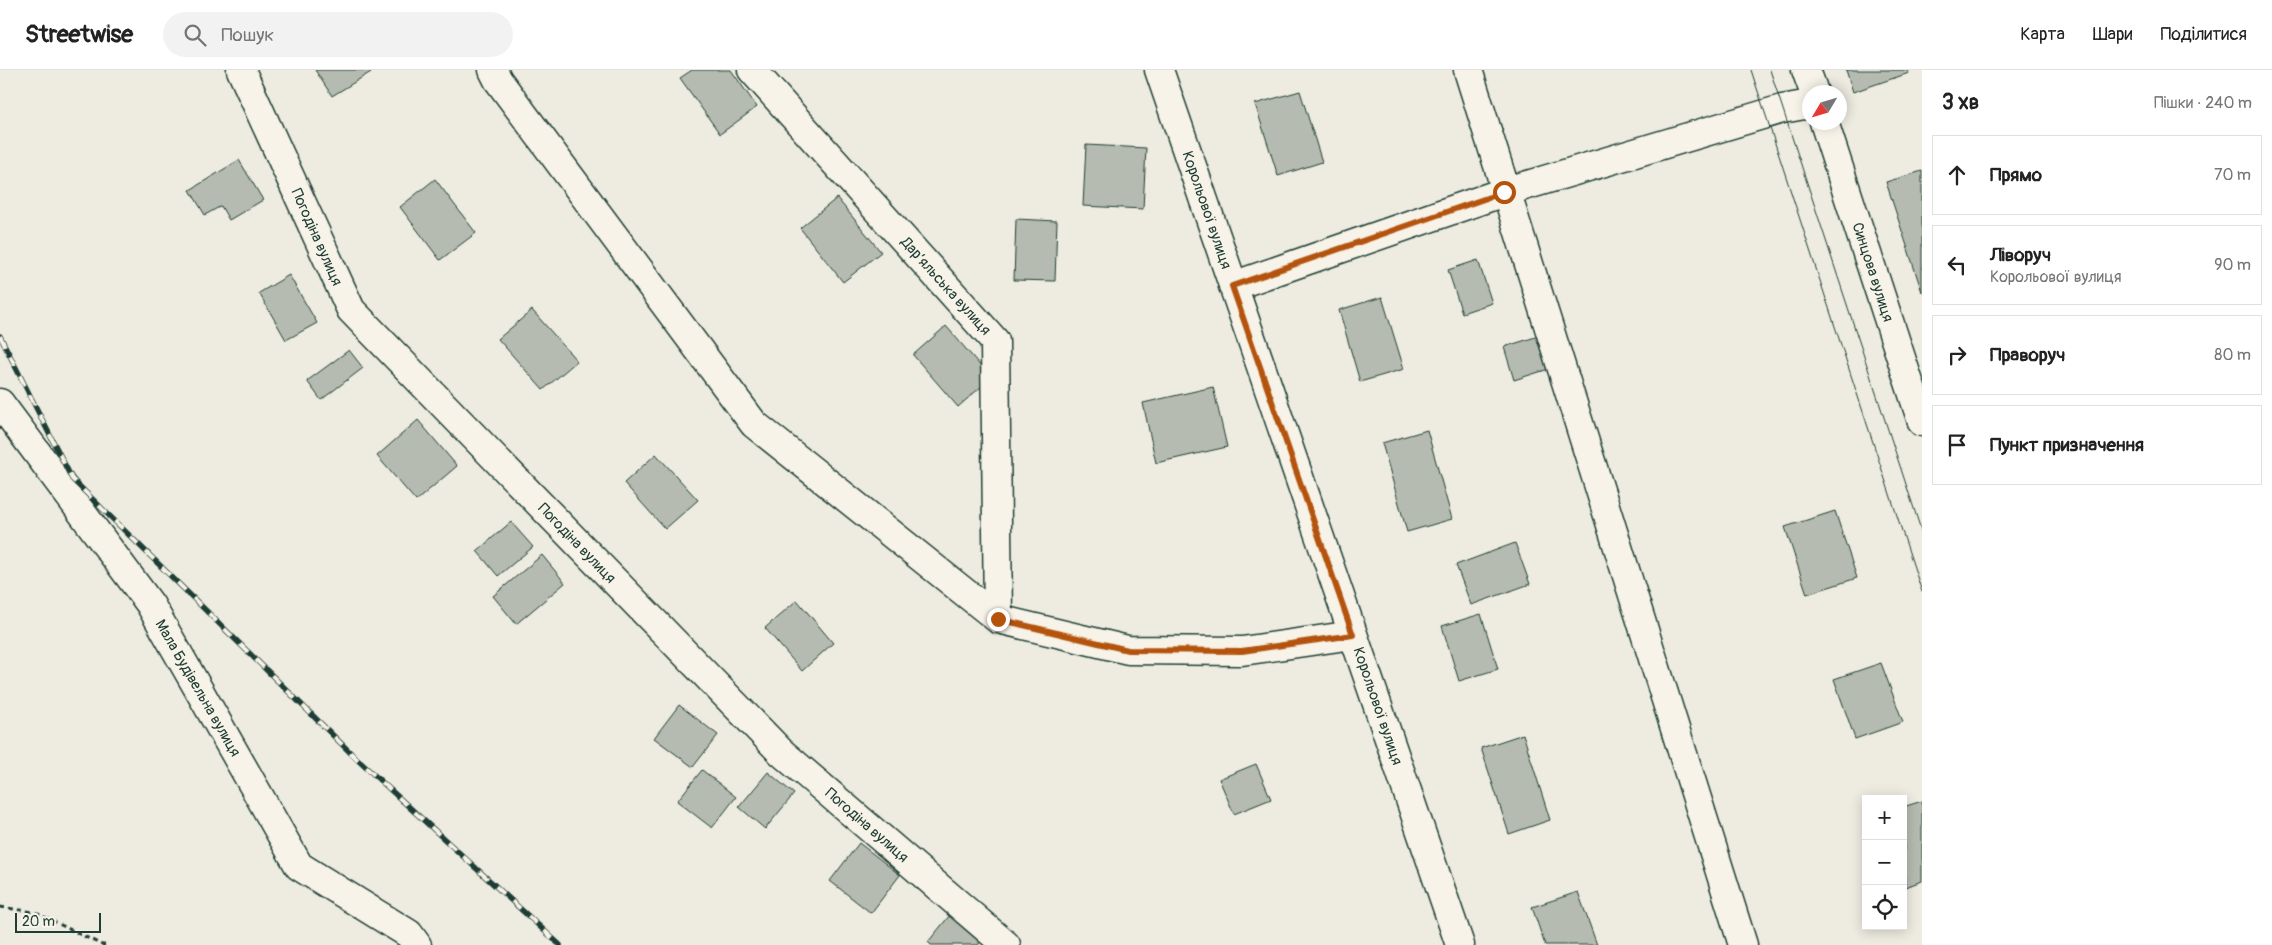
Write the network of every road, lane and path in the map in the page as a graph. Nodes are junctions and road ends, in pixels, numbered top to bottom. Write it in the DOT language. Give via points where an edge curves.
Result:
graph roads {
  1 [pos="241,70"];
  2 [pos="494,70"];
  3 [pos="752,70"];
  4 [pos="1159,70"];
  5 [pos="1468,70"];
  6 [pos="1806,70"];
  7 [pos="1811,85"];
  8 [pos="1802,105"];
  9 [pos="1827,130"];
  10 [pos="1504,192"];
  11 [pos="1232,286"];
  12 [pos="0,403"];
  13 [pos="1922,422"];
  14 [pos="998,619"];
  15 [pos="1353,635"];
  16 [pos="0,907"];
  17 [pos="107,945"];
  18 [pos="416,945"];
  19 [pos="1006,945"];
  20 [pos="1460,945"];
  21 [pos="1743,945"];
  1 -- 19 [label="street, Погодіна вулиця" via="350,310 781,752"];
  2 -- 14 [label="street" via="504,88 754,424"];
  3 -- 14 [label="street, Дар’яльська вулиця" via="995,341"];
  4 -- 11 [label="street, Корольової вулиця"];
  5 -- 10 [label="street"];
  6 -- 7 [label="street"];
  8 -- 10 [label="street"];
  9 -- 13 [label="street, Синцова вулиця"];
  10 -- 11 [label="street"];
  10 -- 21 [label="street"];
  11 -- 15 [label="street, Корольової вулиця"];
  12 -- 18 [label="street, Мала Будівельна вулиця" via="150,604 299,866 409,934"];
  14 -- 15 [label="street" via="1128,650 1242,651"];
  15 -- 20 [label="street, Корольової вулиця"];
  16 -- 17 [label="path" via="34,912"];
}
